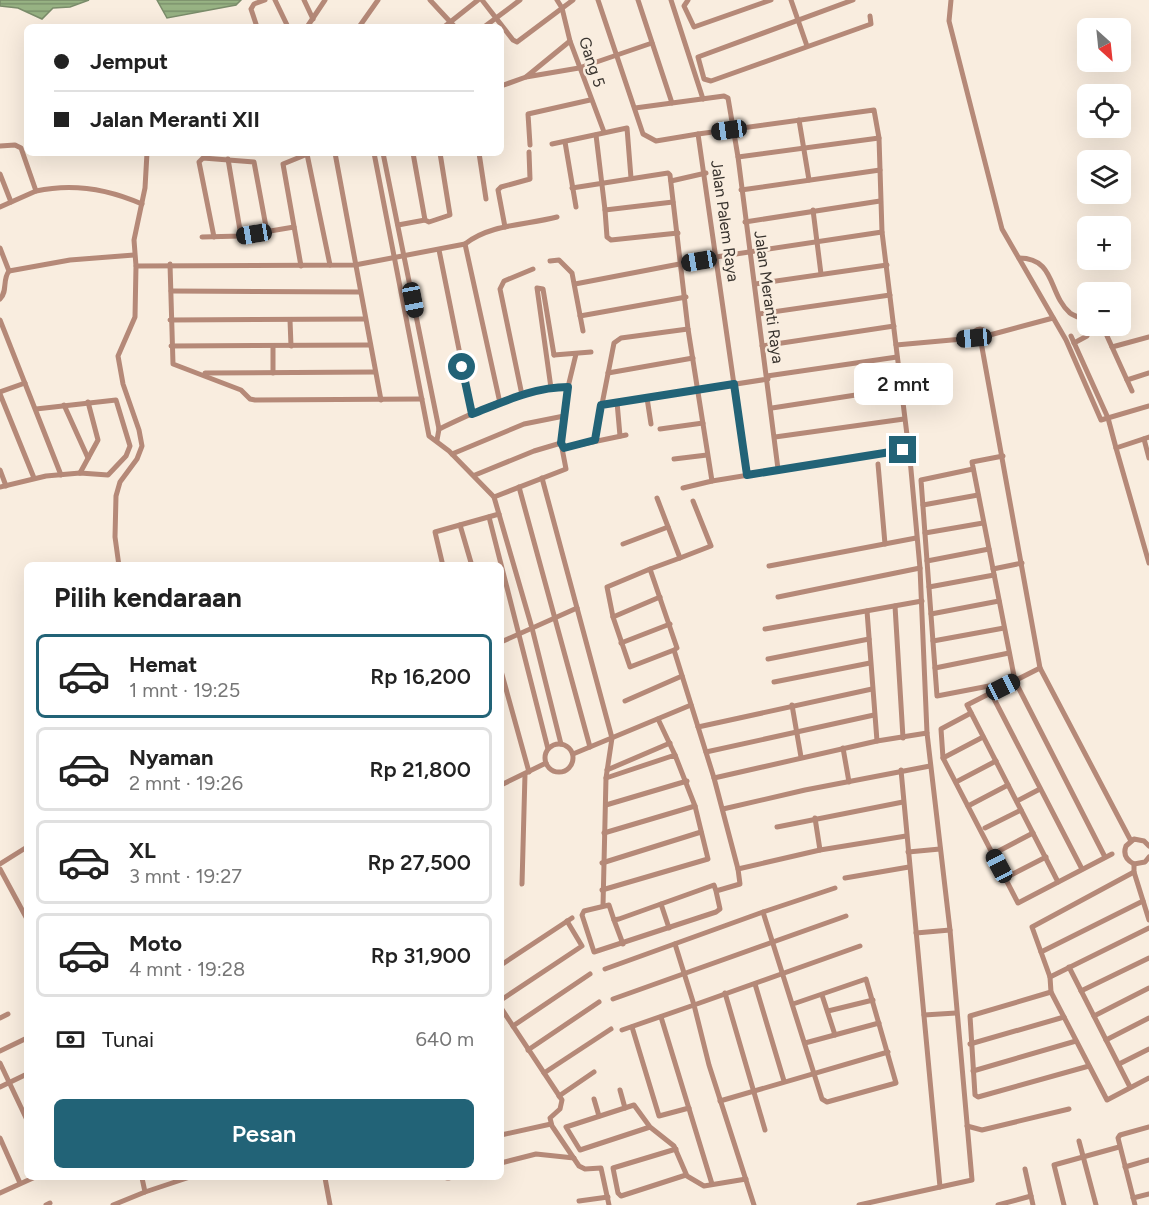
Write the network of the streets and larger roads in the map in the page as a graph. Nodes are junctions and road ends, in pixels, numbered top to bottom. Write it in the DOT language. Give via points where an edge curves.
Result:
graph roads {
  1 [pos="265,0"];
  2 [pos="274,0"];
  3 [pos="304,0"];
  4 [pos="325,0"];
  5 [pos="378,0"];
  6 [pos="430,0"];
  7 [pos="480,0"];
  8 [pos="520,0"];
  9 [pos="557,0"];
  10 [pos="573,0"];
  11 [pos="598,0"];
  12 [pos="638,0"];
  13 [pos="671,0"];
  14 [pos="687,0"];
  15 [pos="771,0"];
  16 [pos="790,0"];
  17 [pos="853,0"];
  18 [pos="951,0"];
  19 [pos="562,8"];
  20 [pos="870,16"];
  21 [pos="496,17"];
  22 [pos="313,19"];
  23 [pos="798,20"];
  24 [pos="451,21"];
  25 [pos="256,24"];
  26 [pos="286,24"];
  27 [pos="309,24"];
  28 [pos="361,24"];
  29 [pos="448,24"];
  30 [pos="453,24"];
  31 [pos="488,24"];
  32 [pos="501,24"];
  33 [pos="504,28"];
  34 [pos="570,40"];
  35 [pos="652,43"];
  36 [pos="807,46"];
  37 [pos="617,55"];
  38 [pos="579,68"];
  39 [pos="526,77"];
  40 [pos="504,85"];
  41 [pos="703,99"];
  42 [pos="590,100"];
  43 [pos="672,103"];
  44 [pos="635,108"];
  45 [pos="799,120"];
  46 [pos="640,124"];
  47 [pos="627,128"];
  48 [pos="733,129"];
  49 [pos="604,132"];
  50 [pos="698,134"];
  51 [pos="596,135"];
  52 [pos="879,138"];
  53 [pos="565,142"];
  54 [pos="552,144"];
  55 [pos="0,146"];
  56 [pos="805,148"];
  57 [pos="147,156"];
  58 [pos="301,156"];
  59 [pos="309,156"];
  60 [pos="335,156"];
  61 [pos="375,156"];
  62 [pos="384,156"];
  63 [pos="414,156"];
  64 [pos="440,156"];
  65 [pos="479,156"];
  66 [pos="738,157"];
  67 [pos="228,159"];
  68 [pos="880,170"];
  69 [pos="706,173"];
  70 [pos="0,174"];
  71 [pos="631,178"];
  72 [pos="809,180"];
  73 [pos="671,181"];
  74 [pos="602,184"];
  75 [pos="572,188"];
  76 [pos="741,190"];
  77 [pos="36,191"];
  78 [pos="486,199"];
  79 [pos="880,201"];
  80 [pos="11,202"];
  81 [pos="674,202"];
  82 [pos="142,204"];
  83 [pos="0,207"];
  84 [pos="576,207"];
  85 [pos="605,210"];
  86 [pos="813,210"];
  87 [pos="557,218"];
  88 [pos="425,220"];
  89 [pos="745,222"];
  90 [pos="398,225"];
  91 [pos="505,227"];
  92 [pos="294,228"];
  93 [pos="267,232"];
  94 [pos="882,232"];
  95 [pos="678,233"];
  96 [pos="241,236"];
  97 [pos="202,237"];
  98 [pos="214,237"];
  99 [pos="817,242"];
  100 [pos="465,244"];
  101 [pos="0,248"];
  102 [pos="440,250"];
  103 [pos="749,253"];
  104 [pos="134,255"];
  105 [pos="405,256"];
  106 [pos="716,257"];
  107 [pos="395,258"];
  108 [pos="1019,258"];
  109 [pos="550,261"];
  110 [pos="170,264"];
  111 [pos="681,264"];
  112 [pos="355,265"];
  113 [pos="886,265"];
  114 [pos="136,266"];
  115 [pos="301,266"];
  116 [pos="330,266"];
  117 [pos="533,269"];
  118 [pos="9,271"];
  119 [pos="821,274"];
  120 [pos="574,284"];
  121 [pos="755,284"];
  122 [pos="171,291"];
  123 [pos="360,292"];
  124 [pos="890,295"];
  125 [pos="686,297"];
  126 [pos="0,299"];
  127 [pos="759,315"];
  128 [pos="580,316"];
  129 [pos="1077,316"];
  130 [pos="1053,318"];
  131 [pos="365,319"];
  132 [pos="0,320"];
  133 [pos="170,320"];
  134 [pos="290,320"];
  135 [pos="894,326"];
  136 [pos="688,329"];
  137 [pos="583,331"];
  138 [pos="986,336"];
  139 [pos="1071,336"];
  140 [pos="1087,336"];
  141 [pos="1107,336"];
  142 [pos="1149,337"];
  143 [pos="974,338"];
  144 [pos="981,342"];
  145 [pos="1074,343"];
  146 [pos="370,345"];
  147 [pos="896,345"];
  148 [pos="171,346"];
  149 [pos="273,346"];
  150 [pos="291,346"];
  151 [pos="762,346"];
  152 [pos="1112,347"];
  153 [pos="591,352"];
  154 [pos="576,354"];
  155 [pos="551,356"];
  156 [pos="897,357"];
  157 [pos="693,358"];
  158 [pos="1077,365"];
  159 [pos="1084,367"];
  160 [pos="375,372"];
  161 [pos="200,373"];
  162 [pos="273,373"];
  163 [pos="608,373"];
  164 [pos="1149,373"];
  165 [pos="767,377"];
  166 [pos="1126,380"];
  167 [pos="25,383"];
  168 [pos="734,384"];
  169 [pos="551,387"];
  170 [pos="568,387"];
  171 [pos="900,388"];
  172 [pos="699,390"];
  173 [pos="1131,391"];
  174 [pos="0,393"];
  175 [pos="522,395"];
  176 [pos="647,398"];
  177 [pos="422,399"];
  178 [pos="381,400"];
  179 [pos="88,402"];
  180 [pos="617,402"];
  181 [pos="500,403"];
  182 [pos="64,405"];
  183 [pos="601,405"];
  184 [pos="1149,406"];
  185 [pos="772,408"];
  186 [pos="36,409"];
  187 [pos="472,414"];
  188 [pos="564,416"];
  189 [pos="1108,418"];
  190 [pos="904,419"];
  191 [pos="704,423"];
  192 [pos="651,424"];
  193 [pos="439,429"];
  194 [pos="660,429"];
  195 [pos="775,437"];
  196 [pos="1146,438"];
  197 [pos="436,440"];
  198 [pos="595,440"];
  199 [pos="563,446"];
  200 [pos="1116,448"];
  201 [pos="452,454"];
  202 [pos="707,455"];
  203 [pos="126,456"];
  204 [pos="1003,456"];
  205 [pos="87,458"];
  206 [pos="1149,458"];
  207 [pos="674,459"];
  208 [pos="910,459"];
  209 [pos="878,464"];
  210 [pos="778,469"];
  211 [pos="973,469"];
  212 [pos="0,470"];
  213 [pos="80,472"];
  214 [pos="126,472"];
  215 [pos="61,475"];
  216 [pos="475,475"];
  217 [pos="747,475"];
  218 [pos="34,478"];
  219 [pos="542,478"];
  220 [pos="712,481"];
  221 [pos="3,486"];
  222 [pos="519,487"];
  223 [pos="683,488"];
  224 [pos="978,495"];
  225 [pos="494,496"];
  226 [pos="657,498"];
  227 [pos="693,501"];
  228 [pos="923,505"];
  229 [pos="499,514"];
  230 [pos="489,517"];
  231 [pos="983,523"];
  232 [pos="460,525"];
  233 [pos="668,527"];
  234 [pos="925,533"];
  235 [pos="916,538"];
  236 [pos="623,544"];
  237 [pos="885,544"];
  238 [pos="989,549"];
  239 [pos="680,558"];
  240 [pos="927,561"];
  241 [pos="119,562"];
  242 [pos="442,562"];
  243 [pos="471,562"];
  244 [pos="501,562"];
  245 [pos="1022,563"];
  246 [pos="1149,563"];
  247 [pos="769,566"];
  248 [pos="920,568"];
  249 [pos="650,569"];
  250 [pos="993,572"];
  251 [pos="504,573"];
  252 [pos="929,587"];
  253 [pos="660,597"];
  254 [pos="778,597"];
  255 [pos="922,601"];
  256 [pos="999,602"];
  257 [pos="895,606"];
  258 [pos="577,608"];
  259 [pos="867,611"];
  260 [pos="931,614"];
  261 [pos="613,617"];
  262 [pos="554,618"];
  263 [pos="670,624"];
  264 [pos="531,628"];
  265 [pos="1004,628"];
  266 [pos="765,629"];
  267 [pos="520,633"];
  268 [pos="869,639"];
  269 [pos="504,641"];
  270 [pos="933,641"];
  271 [pos="621,643"];
  272 [pos="674,650"];
  273 [pos="1009,653"];
  274 [pos="768,659"];
  275 [pos="870,663"];
  276 [pos="935,668"];
  277 [pos="1040,668"];
  278 [pos="682,676"];
  279 [pos="1014,681"];
  280 [pos="774,682"];
  281 [pos="504,683"];
  282 [pos="872,689"];
  283 [pos="991,693"];
  284 [pos="624,701"];
  285 [pos="691,705"];
  286 [pos="792,705"];
  287 [pos="971,713"];
  288 [pos="874,715"];
  289 [pos="658,719"];
  290 [pos="698,727"];
  291 [pos="797,730"];
  292 [pos="927,733"];
  293 [pos="983,737"];
  294 [pos="612,738"];
  295 [pos="903,738"];
  296 [pos="876,741"];
  297 [pos="670,743"];
  298 [pos="561,744"];
  299 [pos="590,747"];
  300 [pos="548,748"];
  301 [pos="843,748"];
  302 [pos="706,752"];
  303 [pos="573,754"];
  304 [pos="675,755"];
  305 [pos="801,757"];
  306 [pos="943,758"];
  307 [pos="996,761"];
  308 [pos="546,763"];
  309 [pos="930,766"];
  310 [pos="607,770"];
  311 [pos="901,771"];
  312 [pos="527,773"];
  313 [pos="714,777"];
  314 [pos="606,778"];
  315 [pos="687,781"];
  316 [pos="849,782"];
  317 [pos="956,782"];
  318 [pos="504,783"];
  319 [pos="1008,785"];
  320 [pos="1040,789"];
  321 [pos="1017,801"];
  322 [pos="903,802"];
  323 [pos="606,805"];
  324 [pos="695,806"];
  325 [pos="968,806"];
  326 [pos="723,809"];
  327 [pos="1021,810"];
  328 [pos="815,818"];
  329 [pos="777,827"];
  330 [pos="985,828"];
  331 [pos="701,832"];
  332 [pos="604,833"];
  333 [pos="1033,833"];
  334 [pos="906,836"];
  335 [pos="1131,840"];
  336 [pos="1149,846"];
  337 [pos="24,849"];
  338 [pos="940,849"];
  339 [pos="820,850"];
  340 [pos="908,852"];
  341 [pos="993,854"];
  342 [pos="1112,854"];
  343 [pos="1046,857"];
  344 [pos="1105,857"];
  345 [pos="1149,857"];
  346 [pos="602,862"];
  347 [pos="0,864"];
  348 [pos="1134,864"];
  349 [pos="909,867"];
  350 [pos="738,868"];
  351 [pos="0,869"];
  352 [pos="1082,869"];
  353 [pos="1134,872"];
  354 [pos="845,878"];
  355 [pos="1005,878"];
  356 [pos="1058,882"];
  357 [pos="522,884"];
  358 [pos="835,888"];
  359 [pos="602,890"];
  360 [pos="716,891"];
  361 [pos="1143,901"];
  362 [pos="661,904"];
  363 [pos="603,906"];
  364 [pos="763,912"];
  365 [pos="24,913"];
  366 [pos="846,916"];
  367 [pos="614,920"];
  368 [pos="1149,920"];
  369 [pos="669,928"];
  370 [pos="1149,928"];
  371 [pos="950,930"];
  372 [pos="916,933"];
  373 [pos="774,943"];
  374 [pos="623,944"];
  375 [pos="675,944"];
  376 [pos="860,946"];
  377 [pos="1041,952"];
  378 [pos="1149,958"];
  379 [pos="504,963"];
  380 [pos="1069,967"];
  381 [pos="605,969"];
  382 [pos="684,973"];
  383 [pos="784,973"];
  384 [pos="590,974"];
  385 [pos="1050,976"];
  386 [pos="755,984"];
  387 [pos="1149,988"];
  388 [pos="1051,992"];
  389 [pos="1082,992"];
  390 [pos="725,993"];
  391 [pos="822,995"];
  392 [pos="504,998"];
  393 [pos="613,999"];
  394 [pos="873,1000"];
  395 [pos="599,1002"];
  396 [pos="793,1004"];
  397 [pos="694,1005"];
  398 [pos="828,1011"];
  399 [pos="504,1012"];
  400 [pos="956,1013"];
  401 [pos="8,1014"];
  402 [pos="924,1015"];
  403 [pos="1094,1016"];
  404 [pos="661,1017"];
  405 [pos="1064,1017"];
  406 [pos="0,1018"];
  407 [pos="1149,1018"];
  408 [pos="879,1023"];
  409 [pos="513,1026"];
  410 [pos="632,1027"];
  411 [pos="611,1029"];
  412 [pos="622,1030"];
  413 [pos="835,1035"];
  414 [pos="24,1039"];
  415 [pos="1106,1040"];
  416 [pos="1076,1041"];
  417 [pos="805,1043"];
  418 [pos="970,1044"];
  419 [pos="1149,1049"];
  420 [pos="528,1050"];
  421 [pos="0,1051"];
  422 [pos="888,1052"];
  423 [pos="0,1063"];
  424 [pos="1119,1064"];
  425 [pos="1089,1066"];
  426 [pos="973,1071"];
  427 [pos="594,1072"];
  428 [pos="814,1072"];
  429 [pos="544,1073"];
  430 [pos="24,1076"];
  431 [pos="1149,1078"];
  432 [pos="784,1081"];
  433 [pos="9,1083"];
  434 [pos="0,1087"];
  435 [pos="1130,1088"];
  436 [pos="620,1089"];
  437 [pos="755,1089"];
  438 [pos="559,1096"];
  439 [pos="594,1099"];
  440 [pos="720,1101"];
  441 [pos="24,1108"];
  442 [pos="625,1108"];
  443 [pos="689,1108"];
  444 [pos="1069,1109"];
  445 [pos="599,1116"];
  446 [pos="551,1124"];
  447 [pos="967,1126"];
  448 [pos="650,1127"];
  449 [pos="1149,1127"];
  450 [pos="765,1130"];
  451 [pos="504,1134"];
  452 [pos="0,1138"];
  453 [pos="1079,1141"];
  454 [pos="1119,1147"];
  455 [pos="676,1149"];
  456 [pos="1083,1157"];
  457 [pos="574,1158"];
  458 [pos="1149,1160"];
  459 [pos="504,1162"];
  460 [pos="1125,1167"];
  461 [pos="1025,1169"];
  462 [pos="686,1175"];
  463 [pos="746,1179"];
  464 [pos="29,1180"];
  465 [pos="142,1180"];
  466 [pos="181,1180"];
  467 [pos="325,1180"];
  468 [pos="21,1184"];
  469 [pos="712,1184"];
  470 [pos="940,1187"];
  471 [pos="145,1192"];
  472 [pos="0,1193"];
  473 [pos="1149,1194"];
  474 [pos="1031,1196"];
  475 [pos="608,1197"];
  476 [pos="1133,1198"];
  477 [pos="579,1201"];
  478 [pos="752,1203"];
  479 [pos="113,1205"];
  480 [pos="330,1205"];
  481 [pos="609,1205"];
  482 [pos="859,1205"];
  483 [pos="998,1205"];
  484 [pos="1033,1205"];
  485 [pos="1064,1205"];
  486 [pos="1096,1205"];
  487 [pos="1135,1205"];
  1 -- 25 [label="street" via="251,9"];
  2 -- 26 [label="street"];
  3 -- 22 [label="street"];
  4 -- 22 [label="street"];
  5 -- 28 [label="street"];
  6 -- 24 [label="street"];
  7 -- 21 [label="street"];
  7 -- 24 [label="street"];
  8 -- 21 [label="street"];
  9 -- 19 [label="street, Gang 5"];
  10 -- 19 [label="street"];
  11 -- 37 [label="street"];
  12 -- 35 [label="street"];
  13 -- 41 [label="street"];
  14 -- 15 [label="street" via="684,6 694,27"];
  16 -- 23 [label="street"];
  17 -- 23 [label="street"];
  18 -- 108 [label="street" via="949,21 995,208"];
  19 -- 33 [label="street" via="517,42"];
  19 -- 34 [label="street, Gang 5"];
  20 -- 36 [label="street" via="871,24"];
  21 -- 31 [label="street"];
  21 -- 32 [label="street"];
  22 -- 27 [label="street"];
  23 -- 36 [label="street"];
  23 -- 36 [label="street" via="698,57 704,79 711,81"];
  24 -- 29 [label="street"];
  24 -- 30 [label="street"];
  34 -- 38 [label="street, Gang 5"];
  34 -- 39 [label="street"];
  35 -- 37 [label="street"];
  35 -- 43 [label="street"];
  37 -- 38 [label="street"];
  37 -- 44 [label="street"];
  38 -- 39 [label="street"];
  38 -- 42 [label="street, Gang 5"];
  39 -- 40 [label="street"];
  41 -- 43 [label="street"];
  41 -- 48 [label="street, Jalan Meranti Raya" via="726,97"];
  42 -- 49 [label="street, Gang 5"];
  42 -- 91 [label="street" via="528,114 530,179 498,190"];
  43 -- 44 [label="street"];
  44 -- 46 [label="street"];
  45 -- 48 [label="street"];
  45 -- 52 [label="street" via="873,109"];
  45 -- 56 [label="street"];
  46 -- 47 [label="street"];
  46 -- 50 [label="street" via="643,134 652,141"];
  47 -- 49 [label="street"];
  47 -- 71 [label="street"];
  48 -- 50 [label="street"];
  48 -- 66 [label="street, Jalan Meranti Raya"];
  49 -- 51 [label="street"];
  50 -- 69 [label="street, Jalan Palem Raya"];
  51 -- 53 [label="street"];
  51 -- 74 [label="street"];
  52 -- 56 [label="street"];
  52 -- 68 [label="street"];
  53 -- 54 [label="street"];
  53 -- 75 [label="street"];
  55 -- 77 [label="street" via="21,148"];
  56 -- 66 [label="street"];
  56 -- 72 [label="street"];
  57 -- 82 [label="street"];
  58 -- 92 [label="street" via="283,164"];
  59 -- 116 [label="street"];
  60 -- 112 [label="street"];
  61 -- 107 [label="street"];
  62 -- 90 [label="street"];
  63 -- 88 [label="street"];
  64 -- 88 [label="street" via="450,215 431,222"];
  65 -- 78 [label="street"];
  66 -- 76 [label="street, Jalan Meranti Raya"];
  67 -- 93 [label="street" via="254,162"];
  67 -- 96 [label="street"];
  67 -- 98 [label="street" via="203,158 199,162"];
  68 -- 72 [label="street"];
  68 -- 79 [label="street"];
  69 -- 73 [label="street"];
  69 -- 106 [label="street, Jalan Palem Raya"];
  70 -- 80 [label="street"];
  71 -- 73 [label="street" via="668,173"];
  71 -- 74 [label="street"];
  72 -- 76 [label="street"];
  73 -- 81 [label="street"];
  74 -- 75 [label="street"];
  74 -- 85 [label="street"];
  75 -- 84 [label="street"];
  76 -- 89 [label="street, Jalan Meranti Raya"];
  77 -- 80 [label="street"];
  77 -- 82 [label="street" via="102,190"];
  79 -- 86 [label="street"];
  79 -- 94 [label="street"];
  80 -- 83 [label="street"];
  81 -- 85 [label="street"];
  81 -- 95 [label="street"];
  82 -- 104 [label="street"];
  85 -- 95 [label="street" via="610,240"];
  86 -- 89 [label="street"];
  86 -- 99 [label="street"];
  87 -- 91 [label="street"];
  88 -- 90 [label="street"];
  89 -- 103 [label="street, Jalan Meranti Raya"];
  90 -- 105 [label="street"];
  91 -- 100 [label="street"];
  92 -- 93 [label="street"];
  92 -- 115 [label="street"];
  93 -- 96 [label="street"];
  94 -- 99 [label="street"];
  94 -- 113 [label="street"];
  95 -- 111 [label="street"];
  96 -- 98 [label="street"];
  97 -- 98 [label="street"];
  99 -- 103 [label="street"];
  99 -- 119 [label="street"];
  100 -- 102 [label="street"];
  100 -- 181 [label="street"];
  101 -- 118 [label="street"];
  102 -- 105 [label="street"];
  102 -- 187 [label="street"];
  103 -- 106 [label="street"];
  103 -- 121 [label="street, Jalan Meranti Raya"];
  104 -- 114 [label="street"];
  104 -- 118 [label="street" via="70,260"];
  105 -- 107 [label="street"];
  105 -- 193 [label="street"];
  106 -- 111 [label="street"];
  106 -- 168 [label="street, Jalan Palem Raya"];
  107 -- 112 [label="street"];
  107 -- 177 [label="street"];
  108 -- 129 [label="street" via="1033,259 1042,265 1070,313"];
  108 -- 130 [label="street"];
  109 -- 120 [label="street" via="565,263"];
  110 -- 114 [label="street"];
  110 -- 115 [label="street"];
  110 -- 122 [label="street"];
  111 -- 120 [label="street"];
  111 -- 125 [label="street"];
  112 -- 116 [label="street"];
  112 -- 123 [label="street"];
  113 -- 119 [label="street"];
  113 -- 124 [label="street"];
  114 -- 214 [label="street" via="135,317 118,356 142,441 140,454"];
  115 -- 116 [label="street"];
  117 -- 175 [label="street" via="504,281 500,289"];
  118 -- 126 [label="street"];
  119 -- 121 [label="street"];
  120 -- 128 [label="street"];
  121 -- 127 [label="street, Jalan Meranti Raya"];
  122 -- 123 [label="street"];
  122 -- 133 [label="street"];
  123 -- 131 [label="street"];
  124 -- 127 [label="street"];
  124 -- 135 [label="street"];
  125 -- 128 [label="street"];
  125 -- 136 [label="street"];
  127 -- 151 [label="street, Jalan Meranti Raya"];
  128 -- 137 [label="street"];
  130 -- 138 [label="street"];
  130 -- 158 [label="street"];
  131 -- 134 [label="street"];
  131 -- 146 [label="street"];
  132 -- 167 [label="street"];
  133 -- 134 [label="street"];
  133 -- 148 [label="street"];
  134 -- 150 [label="street"];
  135 -- 147 [label="street"];
  135 -- 151 [label="street"];
  136 -- 157 [label="street"];
  136 -- 163 [label="street" via="617,340 612,346"];
  138 -- 143 [label="street" via="979,329"];
  138 -- 144 [label="street"];
  139 -- 145 [label="street"];
  140 -- 145 [label="street"];
  141 -- 152 [label="street"];
  142 -- 152 [label="street"];
  143 -- 144 [label="street"];
  143 -- 147 [label="street"];
  144 -- 204 [label="street"];
  145 -- 159 [label="street"];
  146 -- 150 [label="street"];
  146 -- 160 [label="street"];
  147 -- 156 [label="street"];
  148 -- 149 [label="street"];
  148 -- 161 [label="street" via="173,364"];
  149 -- 150 [label="street"];
  149 -- 162 [label="street"];
  151 -- 165 [label="street, Jalan Meranti Raya"];
  152 -- 166 [label="street"];
  153 -- 154 [label="street"];
  154 -- 155 [label="street"];
  154 -- 170 [label="street"];
  155 -- 155 [label="street" via="535,292 541,288"];
  155 -- 169 [label="street"];
  156 -- 165 [label="street"];
  156 -- 171 [label="street"];
  157 -- 163 [label="street"];
  157 -- 172 [label="street"];
  158 -- 159 [label="street"];
  158 -- 189 [label="street" via="1101,420"];
  159 -- 189 [label="street"];
  160 -- 162 [label="street"];
  160 -- 178 [label="street"];
  161 -- 162 [label="street"];
  161 -- 178 [label="street" via="255,400"];
  163 -- 183 [label="street"];
  164 -- 166 [label="street"];
  165 -- 168 [label="street"];
  165 -- 185 [label="street, Jalan Meranti Raya"];
  166 -- 173 [label="street"];
  167 -- 174 [label="street"];
  167 -- 186 [label="street"];
  168 -- 172 [label="street"];
  168 -- 217 [label="street, Jalan Palem Raya"];
  169 -- 170 [label="street"];
  169 -- 175 [label="street"];
  170 -- 188 [label="street"];
  171 -- 185 [label="street"];
  171 -- 190 [label="street"];
  172 -- 176 [label="street"];
  172 -- 191 [label="street"];
  174 -- 218 [label="street"];
  175 -- 181 [label="street"];
  176 -- 180 [label="street"];
  176 -- 192 [label="street"];
  177 -- 178 [label="street"];
  177 -- 197 [label="street" via="429,436"];
  179 -- 182 [label="street"];
  179 -- 203 [label="street" via="118,402 129,446"];
  179 -- 205 [label="street" via="98,440"];
  180 -- 183 [label="street"];
  180 -- 198 [label="street" via="623,436"];
  181 -- 187 [label="street"];
  182 -- 186 [label="street"];
  182 -- 205 [label="street"];
  183 -- 198 [label="street"];
  184 -- 189 [label="street"];
  185 -- 195 [label="street, Jalan Meranti Raya"];
  186 -- 215 [label="street"];
  187 -- 193 [label="street"];
  188 -- 199 [label="street"];
  188 -- 201 [label="street" via="524,424"];
  189 -- 200 [label="street"];
  190 -- 195 [label="street"];
  190 -- 210 [label="street" via="907,447 878,456"];
  191 -- 194 [label="street"];
  191 -- 202 [label="street"];
  193 -- 197 [label="street"];
  195 -- 210 [label="street, Jalan Meranti Raya"];
  196 -- 200 [label="street"];
  196 -- 206 [label="street"];
  197 -- 201 [label="street"];
  198 -- 199 [label="street"];
  199 -- 216 [label="street" via="534,451"];
  199 -- 219 [label="street" via="566,469"];
  200 -- 246 [label="street"];
  201 -- 216 [label="street"];
  202 -- 207 [label="street"];
  202 -- 220 [label="street"];
  203 -- 213 [label="street" via="108,475"];
  203 -- 214 [label="street"];
  204 -- 211 [label="street" via="972,462"];
  204 -- 245 [label="street"];
  205 -- 213 [label="street"];
  208 -- 235 [label="street"];
  209 -- 237 [label="street"];
  210 -- 217 [label="street"];
  211 -- 224 [label="street"];
  211 -- 228 [label="street" via="921,480"];
  212 -- 221 [label="street"];
  213 -- 215 [label="street"];
  214 -- 241 [label="street" via="115,505"];
  215 -- 218 [label="street"];
  216 -- 225 [label="street"];
  217 -- 220 [label="street"];
  218 -- 221 [label="street"];
  219 -- 222 [label="street"];
  219 -- 258 [label="street"];
  220 -- 223 [label="street"];
  222 -- 225 [label="street"];
  222 -- 262 [label="street"];
  224 -- 228 [label="street"];
  224 -- 231 [label="street"];
  225 -- 229 [label="street"];
  226 -- 233 [label="street"];
  227 -- 239 [label="street" via="711,546"];
  228 -- 234 [label="street"];
  229 -- 230 [label="street"];
  229 -- 264 [label="street"];
  230 -- 232 [label="street"];
  230 -- 244 [label="street"];
  231 -- 234 [label="street"];
  231 -- 238 [label="street"];
  232 -- 242 [label="street" via="435,532"];
  232 -- 243 [label="street"];
  233 -- 236 [label="street"];
  233 -- 239 [label="street"];
  234 -- 240 [label="street"];
  235 -- 237 [label="street"];
  235 -- 248 [label="street"];
  237 -- 247 [label="street"];
  238 -- 240 [label="street"];
  238 -- 250 [label="street"];
  239 -- 249 [label="street"];
  240 -- 252 [label="street"];
  245 -- 250 [label="street"];
  245 -- 277 [label="street"];
  248 -- 254 [label="street"];
  248 -- 255 [label="street"];
  249 -- 253 [label="street"];
  249 -- 261 [label="street" via="607,586"];
  250 -- 252 [label="street"];
  250 -- 256 [label="street"];
  251 -- 267 [label="street"];
  252 -- 260 [label="street"];
  253 -- 261 [label="street"];
  253 -- 263 [label="street"];
  255 -- 257 [label="street"];
  255 -- 292 [label="street"];
  256 -- 260 [label="street"];
  256 -- 265 [label="street"];
  257 -- 259 [label="street"];
  257 -- 295 [label="street"];
  258 -- 262 [label="street"];
  258 -- 294 [label="street"];
  259 -- 266 [label="street"];
  259 -- 268 [label="street"];
  260 -- 270 [label="street"];
  261 -- 271 [label="street"];
  262 -- 264 [label="street"];
  262 -- 299 [label="street"];
  263 -- 271 [label="street"];
  263 -- 272 [label="street" via="677,648"];
  264 -- 267 [label="street"];
  264 -- 298 [label="street"];
  265 -- 270 [label="street"];
  265 -- 273 [label="street"];
  267 -- 269 [label="street"];
  267 -- 300 [label="street"];
  268 -- 274 [label="street"];
  268 -- 275 [label="street"];
  270 -- 276 [label="street"];
  271 -- 272 [label="street" via="631,667"];
  272 -- 278 [label="street"];
  273 -- 276 [label="street"];
  273 -- 279 [label="street"];
  275 -- 280 [label="street"];
  275 -- 282 [label="street"];
  276 -- 279 [label="street" via="937,696"];
  277 -- 279 [label="street"];
  277 -- 335 [label="street"];
  278 -- 284 [label="street"];
  278 -- 285 [label="street"];
  279 -- 283 [label="street"];
  279 -- 344 [label="street"];
  281 -- 312 [label="street"];
  282 -- 286 [label="street"];
  282 -- 288 [label="street"];
  283 -- 287 [label="street" via="967,705"];
  283 -- 320 [label="street"];
  285 -- 289 [label="street"];
  285 -- 290 [label="street"];
  286 -- 290 [label="street"];
  286 -- 291 [label="street"];
  287 -- 293 [label="street"];
  287 -- 306 [label="street" via="940,729"];
  288 -- 291 [label="street"];
  288 -- 296 [label="street"];
  289 -- 294 [label="street"];
  289 -- 297 [label="street"];
  290 -- 302 [label="street"];
  291 -- 302 [label="street"];
  291 -- 305 [label="street"];
  292 -- 295 [label="street"];
  292 -- 309 [label="street"];
  293 -- 306 [label="street"];
  293 -- 307 [label="street"];
  294 -- 299 [label="street"];
  294 -- 310 [label="street"];
  295 -- 296 [label="street"];
  296 -- 301 [label="street"];
  297 -- 304 [label="street"];
  297 -- 310 [label="street"];
  298 -- 300 [label="street"];
  298 -- 303 [label="street"];
  299 -- 303 [label="street"];
  300 -- 308 [label="street"];
  301 -- 305 [label="street"];
  301 -- 316 [label="street"];
  302 -- 313 [label="street"];
  303 -- 308 [label="street" via="572,765 561,772"];
  304 -- 314 [label="street"];
  304 -- 315 [label="street"];
  305 -- 313 [label="street"];
  306 -- 317 [label="street"];
  307 -- 317 [label="street"];
  307 -- 319 [label="street"];
  308 -- 312 [label="street"];
  309 -- 311 [label="street"];
  309 -- 338 [label="street"];
  310 -- 314 [label="street"];
  311 -- 316 [label="street"];
  311 -- 322 [label="street"];
  312 -- 318 [label="street"];
  312 -- 357 [label="street"];
  313 -- 326 [label="street"];
  314 -- 323 [label="street"];
  315 -- 323 [label="street"];
  315 -- 324 [label="street"];
  316 -- 326 [label="street"];
  317 -- 325 [label="street"];
  319 -- 321 [label="street"];
  319 -- 325 [label="street"];
  320 -- 321 [label="street"];
  320 -- 352 [label="street"];
  321 -- 327 [label="street"];
  322 -- 328 [label="street"];
  322 -- 334 [label="street"];
  323 -- 332 [label="street"];
  324 -- 331 [label="street"];
  324 -- 332 [label="street"];
  325 -- 341 [label="street"];
  326 -- 350 [label="street"];
  327 -- 330 [label="street"];
  327 -- 333 [label="street"];
  328 -- 329 [label="street"];
  328 -- 339 [label="street"];
  331 -- 346 [label="street"];
  331 -- 359 [label="street" via="708,859"];
  332 -- 346 [label="street"];
  333 -- 341 [label="street"];
  333 -- 343 [label="street"];
  334 -- 339 [label="street"];
  334 -- 340 [label="street"];
  335 -- 336 [label="street" via="1141,839"];
  335 -- 348 [label="street" via="1124,853"];
  337 -- 347 [label="street"];
  338 -- 340 [label="street"];
  338 -- 371 [label="street"];
  339 -- 350 [label="street"];
  340 -- 349 [label="street"];
  341 -- 355 [label="street"];
  342 -- 344 [label="street"];
  343 -- 355 [label="street"];
  343 -- 356 [label="street"];
  344 -- 352 [label="street"];
  345 -- 348 [label="street"];
  346 -- 359 [label="street"];
  348 -- 353 [label="street"];
  349 -- 354 [label="street"];
  349 -- 372 [label="street"];
  350 -- 360 [label="street" via="740,884"];
  351 -- 365 [label="street"];
  352 -- 356 [label="street"];
  353 -- 361 [label="street"];
  353 -- 377 [label="street" via="1032,927"];
  355 -- 356 [label="street" via="1018,903"];
  358 -- 364 [label="street"];
  359 -- 363 [label="street"];
  360 -- 362 [label="street" via="714,885"];
  360 -- 369 [label="street" via="719,910"];
  361 -- 368 [label="street"];
  361 -- 377 [label="street"];
  362 -- 367 [label="street"];
  362 -- 369 [label="street"];
  363 -- 367 [label="street" via="609,904"];
  363 -- 374 [label="street" via="584,910 582,915 594,952"];
  364 -- 373 [label="street"];
  364 -- 375 [label="street"];
  366 -- 373 [label="street"];
  367 -- 374 [label="street"];
  369 -- 374 [label="street"];
  370 -- 380 [label="street"];
  371 -- 372 [label="street"];
  371 -- 400 [label="street"];
  372 -- 402 [label="street"];
  373 -- 382 [label="street"];
  373 -- 383 [label="street"];
  375 -- 381 [label="street"];
  375 -- 382 [label="street"];
  376 -- 383 [label="street"];
  377 -- 385 [label="street"];
  378 -- 389 [label="street"];
  379 -- 392 [label="street" via="570,919 582,946"];
  380 -- 385 [label="street"];
  380 -- 389 [label="street"];
  382 -- 393 [label="street"];
  382 -- 397 [label="street"];
  383 -- 386 [label="street"];
  383 -- 396 [label="street"];
  384 -- 409 [label="street"];
  385 -- 388 [label="street"];
  386 -- 390 [label="street"];
  386 -- 432 [label="street"];
  387 -- 403 [label="street"];
  388 -- 405 [label="street"];
  388 -- 418 [label="street" via="970,1016"];
  389 -- 403 [label="street"];
  390 -- 397 [label="street"];
  390 -- 437 [label="street"];
  391 -- 394 [label="street" via="866,979"];
  391 -- 396 [label="street"];
  391 -- 398 [label="street"];
  394 -- 398 [label="street"];
  394 -- 408 [label="street"];
  395 -- 420 [label="street"];
  396 -- 417 [label="street"];
  397 -- 404 [label="street"];
  397 -- 440 [label="street"];
  398 -- 413 [label="street"];
  399 -- 409 [label="street"];
  400 -- 402 [label="street"];
  400 -- 447 [label="street"];
  401 -- 406 [label="street"];
  402 -- 470 [label="street"];
  403 -- 415 [label="street"];
  404 -- 410 [label="street"];
  404 -- 443 [label="street"];
  405 -- 416 [label="street"];
  405 -- 418 [label="street"];
  407 -- 415 [label="street"];
  408 -- 413 [label="street"];
  408 -- 422 [label="street"];
  409 -- 420 [label="street"];
  410 -- 412 [label="street"];
  410 -- 443 [label="street" via="659,1116"];
  411 -- 429 [label="street"];
  413 -- 417 [label="street"];
  414 -- 421 [label="street"];
  415 -- 424 [label="street"];
  416 -- 425 [label="street"];
  416 -- 426 [label="street"];
  417 -- 428 [label="street"];
  418 -- 426 [label="street"];
  419 -- 424 [label="street"];
  420 -- 429 [label="street"];
  422 -- 428 [label="street"];
  422 -- 428 [label="street" via="897,1080 891,1086 826,1102 821,1098"];
  423 -- 433 [label="street"];
  424 -- 435 [label="street"];
  425 -- 426 [label="street" via="978,1097"];
  425 -- 435 [label="street" via="1107,1100"];
  427 -- 438 [label="street"];
  428 -- 432 [label="street"];
  429 -- 438 [label="street"];
  430 -- 433 [label="street"];
  431 -- 435 [label="street"];
  432 -- 437 [label="street"];
  433 -- 434 [label="street"];
  433 -- 441 [label="street"];
  436 -- 442 [label="street"];
  437 -- 440 [label="street"];
  437 -- 450 [label="street"];
  438 -- 446 [label="street" via="562,1105 550,1118"];
  439 -- 445 [label="street"];
  440 -- 463 [label="street"];
  442 -- 445 [label="street"];
  442 -- 448 [label="street" via="635,1106"];
  443 -- 469 [label="street"];
  444 -- 447 [label="street" via="982,1130"];
  445 -- 448 [label="street" via="567,1126 578,1149"];
  446 -- 451 [label="street"];
  446 -- 457 [label="street"];
  447 -- 470 [label="street" via="972,1180"];
  448 -- 455 [label="street"];
  449 -- 454 [label="street" via="1120,1135"];
  452 -- 468 [label="street"];
  453 -- 456 [label="street"];
  454 -- 456 [label="street"];
  454 -- 460 [label="street"];
  455 -- 462 [label="street"];
  455 -- 462 [label="street" via="613,1168 618,1193"];
  456 -- 485 [label="street" via="1054,1165"];
  456 -- 486 [label="street"];
  457 -- 459 [label="street" via="536,1154"];
  457 -- 475 [label="street" via="585,1169 601,1168"];
  458 -- 460 [label="street"];
  460 -- 476 [label="street"];
  461 -- 474 [label="street"];
  462 -- 469 [label="street" via="700,1185"];
  463 -- 469 [label="street"];
  463 -- 478 [label="street"];
  464 -- 468 [label="street"];
  465 -- 471 [label="street"];
  466 -- 471 [label="street"];
  467 -- 480 [label="street"];
  468 -- 472 [label="street"];
  470 -- 482 [label="street"];
  471 -- 479 [label="street"];
  473 -- 476 [label="street"];
  474 -- 483 [label="street"];
  474 -- 484 [label="street"];
  475 -- 477 [label="street"];
  475 -- 481 [label="street"];
  476 -- 487 [label="street"];
}
